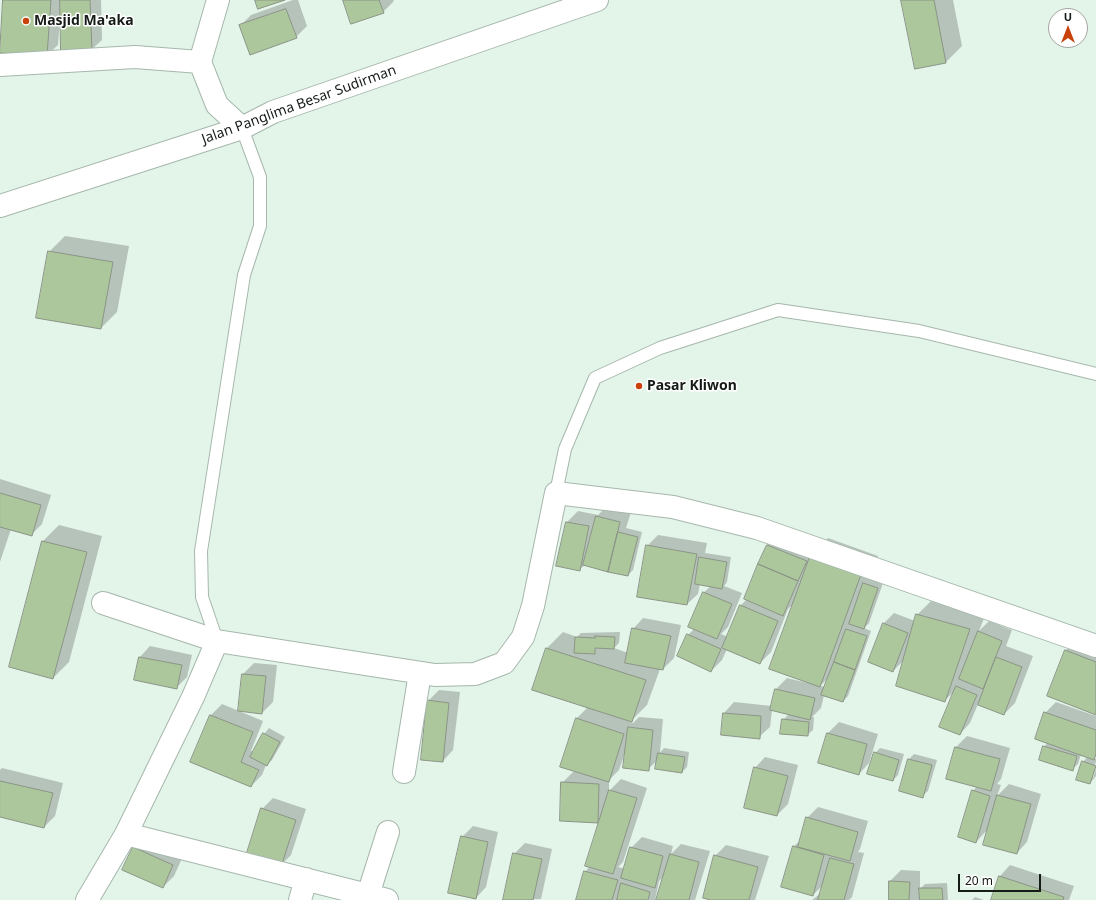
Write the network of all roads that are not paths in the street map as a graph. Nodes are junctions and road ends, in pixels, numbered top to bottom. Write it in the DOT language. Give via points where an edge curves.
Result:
graph roads {
  1 [pos="218,0"];
  2 [pos="597,0"];
  3 [pos="200,62"];
  4 [pos="0,65"];
  5 [pos="242,128"];
  6 [pos="0,206"];
  7 [pos="1096,374"];
  8 [pos="556,493"];
  9 [pos="103,603"];
  10 [pos="217,641"];
  11 [pos="1096,646"];
  12 [pos="420,673"];
  13 [pos="404,772"];
  14 [pos="388,832"];
  15 [pos="126,834"];
  16 [pos="306,879"];
  17 [pos="377,897"];
  18 [pos="87,900"];
  19 [pos="300,900"];
  1 -- 3 [label="street"];
  2 -- 5 [label="street, Jalan Panglima Besar Sudirman" via="273,112"];
  3 -- 4 [label="street" via="135,57"];
  3 -- 5 [label="street" via="217,105"];
  5 -- 6 [label="street, Jalan Panglima Besar Sudirman"];
  5 -- 10 [label="lane" via="260,177 260,226 244,275 201,551 202,597"];
  7 -- 8 [label="lane" via="919,331 778,310 660,348 595,378 565,449"];
  8 -- 11 [label="street" via="673,507 757,528"];
  8 -- 12 [label="street" via="523,638 504,663 475,674"];
  9 -- 10 [label="street"];
  10 -- 12 [label="street"];
  10 -- 15 [label="street" via="193,697"];
  12 -- 13 [label="street"];
  14 -- 17 [label="street"];
  15 -- 16 [label="street"];
  15 -- 18 [label="street"];
  16 -- 17 [label="street"];
  16 -- 19 [label="street"];
}
